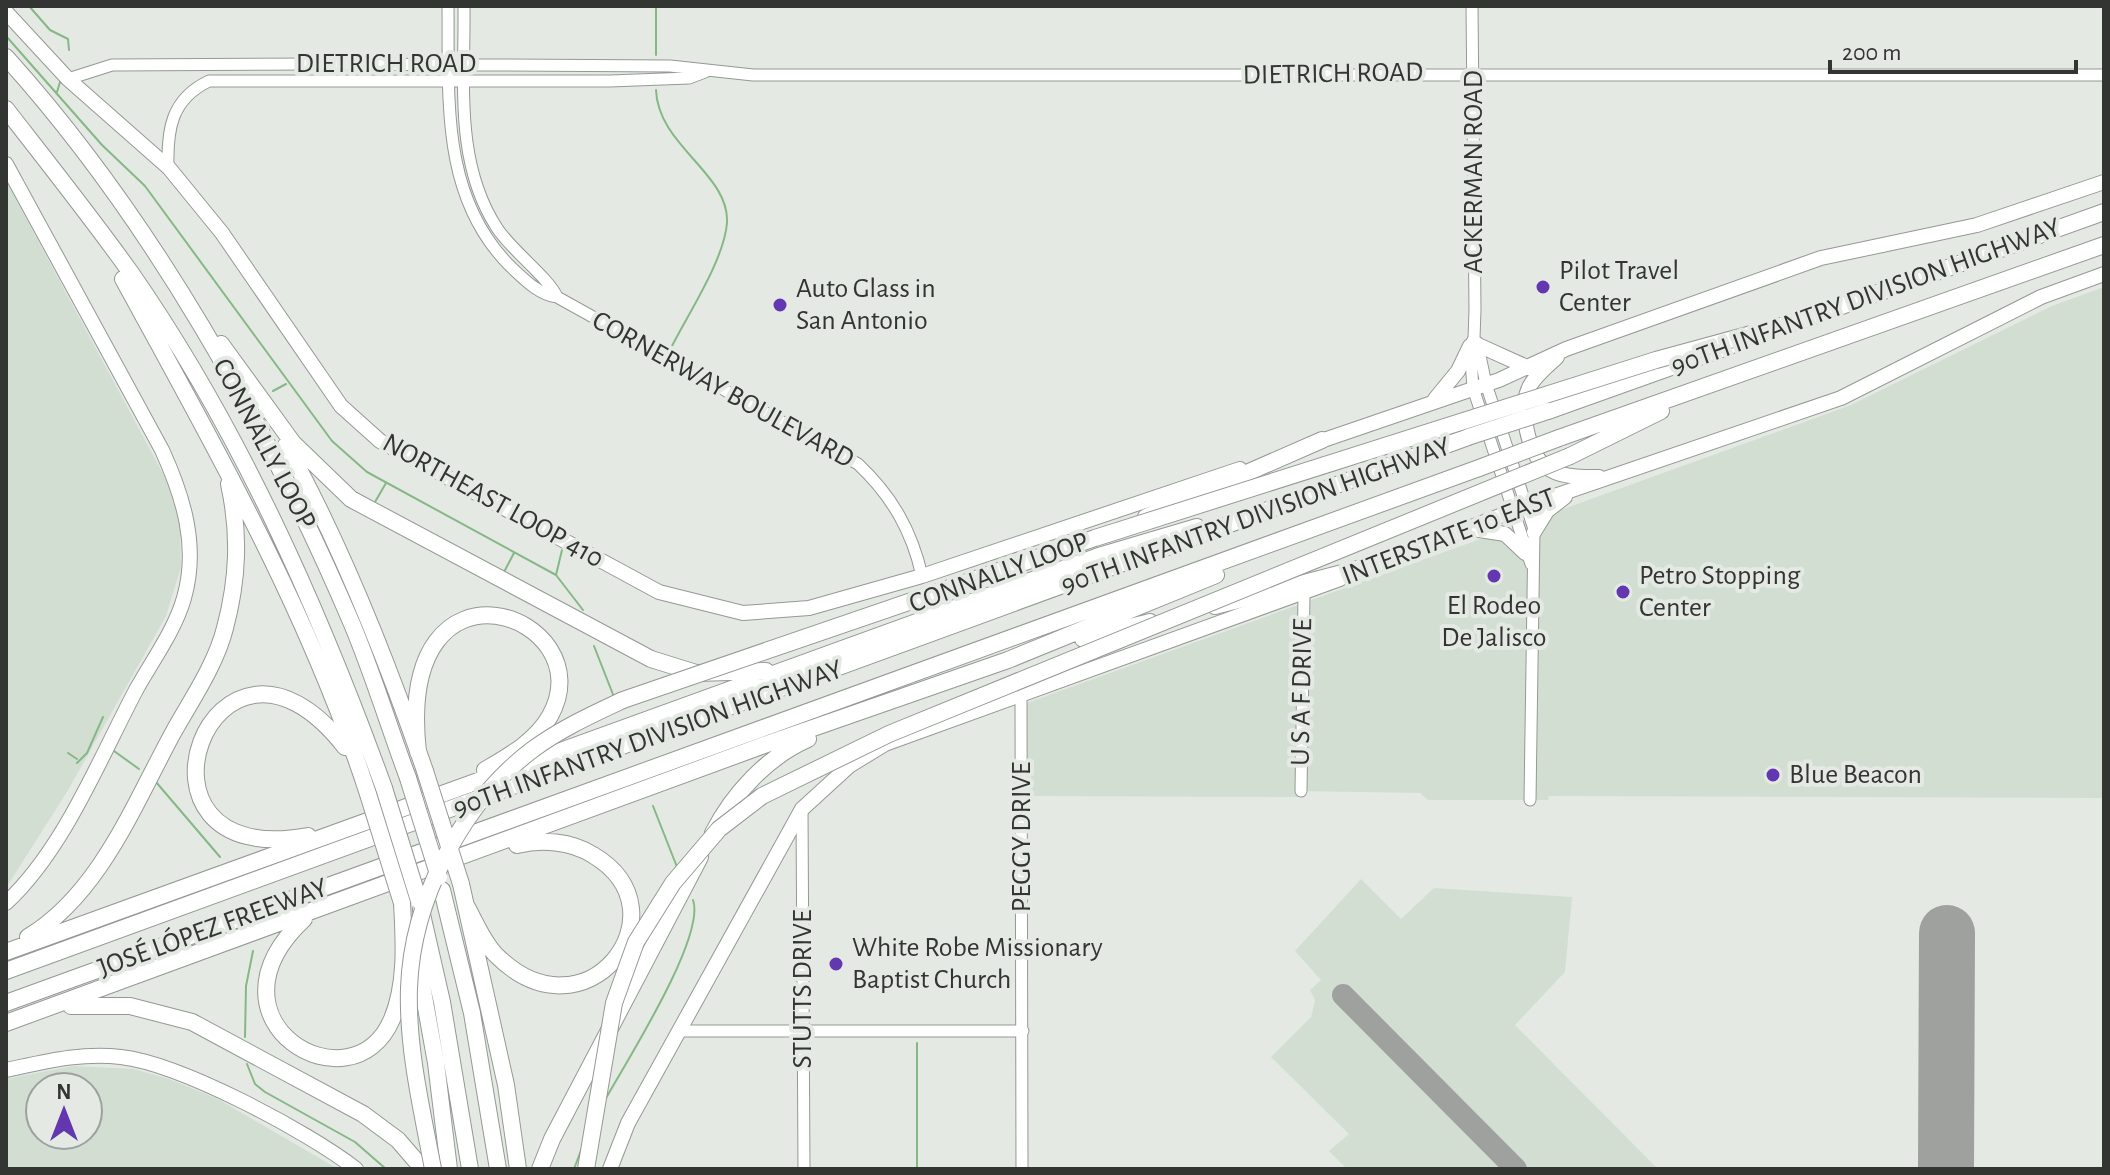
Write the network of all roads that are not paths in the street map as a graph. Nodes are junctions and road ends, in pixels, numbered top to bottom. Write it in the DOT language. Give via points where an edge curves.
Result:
graph roads {
  1 [pos="448,6"];
  2 [pos="464,6"];
  3 [pos="1472,6"];
  4 [pos="6,12"];
  5 [pos="6,57"];
  6 [pos="448,64"];
  7 [pos="208,65"];
  8 [pos="465,65"];
  9 [pos="705,72"];
  10 [pos="1473,73"];
  11 [pos="2104,75"];
  12 [pos="68,79"];
  13 [pos="449,80"];
  14 [pos="465,80"];
  15 [pos="209,81"];
  16 [pos="6,109"];
  17 [pos="6,164"];
  18 [pos="168,167"];
  19 [pos="2104,182"];
  20 [pos="2104,202"];
  21 [pos="85,211"];
  22 [pos="2104,212"];
  23 [pos="143,235"];
  24 [pos="2104,245"];
  25 [pos="2104,274"];
  26 [pos="1913,281"];
  27 [pos="557,297"];
  28 [pos="1810,318"];
  29 [pos="1474,343"];
  30 [pos="1566,349"];
  31 [pos="1529,368"];
  32 [pos="1480,386"];
  33 [pos="1702,388"];
  34 [pos="258,395"];
  35 [pos="1432,402"];
  36 [pos="1322,440"];
  37 [pos="224,463"];
  38 [pos="1375,472"];
  39 [pos="1612,477"];
  40 [pos="1578,489"];
  41 [pos="1372,508"];
  42 [pos="1521,508"];
  43 [pos="1469,529"];
  44 [pos="1534,532"];
  45 [pos="1528,558"];
  46 [pos="1377,564"];
  47 [pos="922,576"];
  48 [pos="1304,594"];
  49 [pos="961,606"];
  50 [pos="1008,660"];
  51 [pos="795,666"];
  52 [pos="1021,697"];
  53 [pos="889,702"];
  54 [pos="418,752"];
  55 [pos="361,774"];
  56 [pos="456,789"];
  57 [pos="1301,791"];
  58 [pos="1530,800"];
  59 [pos="802,809"];
  60 [pos="357,825"];
  61 [pos="410,825"];
  62 [pos="419,854"];
  63 [pos="468,855"];
  64 [pos="411,902"];
  65 [pos="6,903"];
  66 [pos="467,907"];
  67 [pos="310,913"];
  68 [pos="6,951"];
  69 [pos="6,971"];
  70 [pos="6,1003"];
  71 [pos="46,1009"];
  72 [pos="6,1023"];
  73 [pos="804,1030"];
  74 [pos="682,1031"];
  75 [pos="1023,1031"];
  76 [pos="6,1070"];
  77 [pos="356,1169"];
  78 [pos="423,1169"];
  79 [pos="433,1169"];
  80 [pos="449,1169"];
  81 [pos="470,1169"];
  82 [pos="498,1169"];
  83 [pos="518,1169"];
  84 [pos="540,1169"];
  85 [pos="586,1169"];
  86 [pos="610,1169"];
  87 [pos="804,1169"];
  88 [pos="1022,1169"];
  1 -- 6 [label="street, CORNERWAY BOULEVARD"];
  2 -- 8 [label="street, CORNERWAY BOULEVARD"];
  3 -- 10 [label="street, ACKERMAN ROAD"];
  4 -- 12 [label="main road, NORTHEAST LOOP 410"];
  5 -- 23 [label="highway, CONNALLY LOOP"];
  6 -- 7 [label="street, DIETRICH ROAD"];
  6 -- 8 [label="street, DIETRICH ROAD"];
  6 -- 13 [label="street, CORNERWAY BOULEVARD"];
  7 -- 12 [label="street, DIETRICH ROAD" via="112,65"];
  7 -- 15 [label="street"];
  8 -- 9 [label="street, DIETRICH ROAD" via="670,66"];
  8 -- 14 [label="street, CORNERWAY BOULEVARD"];
  9 -- 10 [label="street, DIETRICH ROAD"];
  9 -- 14 [label="street, DIETRICH ROAD" via="689,78 610,81"];
  10 -- 11 [label="street, DIETRICH ROAD"];
  10 -- 29 [label="street, ACKERMAN ROAD"];
  12 -- 18 [label="main road, NORTHEAST LOOP 410"];
  13 -- 14 [label="street, DIETRICH ROAD"];
  13 -- 15 [label="street, DIETRICH ROAD"];
  13 -- 27 [label="street, CORNERWAY BOULEVARD" via="450,135 469,204 505,261 546,296"];
  14 -- 27 [label="street, CORNERWAY BOULEVARD" via="469,155 485,207 509,245"];
  15 -- 18 [label="street" via="177,108 167,131"];
  16 -- 21 [label="highway, CONNALLY LOOP"];
  17 -- 65 [label="main road" via="162,450 180,489 189,558 184,598 165,637 45,861"];
  18 -- 47 [label="main road, NORTHEAST LOOP 410" via="222,233 341,406 380,441 438,473 659,592 709,606 779,613"];
  19 -- 30 [label="main road" via="1977,225 1821,258"];
  20 -- 26 [label="highway"];
  21 -- 37 [label="highway"];
  21 -- 64 [label="highway, CONNALLY LOOP, bridge" via="170,333 257,488 349,692 384,788"];
  22 -- 26 [label="highway, 90TH INFANTRY DIVISION HIGHWAY"];
  23 -- 34 [label="highway"];
  23 -- 82 [label="highway, CONNALLY LOOP, bridge" via="232,380 354,628 442,890 472,1013"];
  24 -- 33 [label="highway, 90TH INFANTRY DIVISION HIGHWAY"];
  25 -- 39 [label="main road, INTERSTATE 10 EAST" via="2041,297 1841,398"];
  26 -- 28 [label="highway, 90TH INFANTRY DIVISION HIGHWAY"];
  27 -- 47 [label="street, CORNERWAY BOULEVARD" via="858,464 879,483 906,525"];
  28 -- 38 [label="highway, 90TH INFANTRY DIVISION HIGHWAY, bridge"];
  28 -- 79 [label="highway, CONNALLY LOOP, bridge" via="1656,360 1095,538 623,700 551,737 504,776 464,826 444,861 419,929 409,1004"];
  29 -- 31 [label="main road"];
  29 -- 32 [label="street, ACKERMAN ROAD"];
  29 -- 35 [label="main road"];
  30 -- 31 [label="main road"];
  30 -- 39 [label="main road" via="1528,387 1522,415 1529,437 1544,466 1573,477"];
  31 -- 32 [label="main road"];
  32 -- 35 [label="main road"];
  32 -- 42 [label="street, ACKERMAN ROAD"];
  33 -- 41 [label="highway, 90TH INFANTRY DIVISION HIGHWAY, bridge"];
  33 -- 85 [label="highway, bridge" via="1611,439 889,734 762,796 719,829 673,883 636,942 614,1003"];
  34 -- 51 [label="highway" via="307,459 351,499 651,659 696,673"];
  34 -- 54 [label="highway" via="336,547"];
  35 -- 36 [label="main road"];
  36 -- 47 [label="main road"];
  36 -- 49 [label="highway" via="1008,579"];
  37 -- 55 [label="highway" via="304,628"];
  37 -- 68 [label="highway" via="238,541 236,582 224,632 204,677 105,858 44,927"];
  38 -- 49 [label="highway" via="1099,556"];
  38 -- 61 [label="highway, 90TH INFANTRY DIVISION HIGHWAY"];
  39 -- 40 [label="main road, INTERSTATE 10 EAST"];
  40 -- 42 [label="main road, INTERSTATE 10 EAST"];
  40 -- 44 [label="main road" via="1554,504"];
  41 -- 50 [label="highway"];
  41 -- 62 [label="highway, 90TH INFANTRY DIVISION HIGHWAY"];
  42 -- 43 [label="main road, INTERSTATE 10 EAST"];
  42 -- 44 [label="street, ACKERMAN ROAD"];
  42 -- 45 [label="street, ACKERMAN ROAD"];
  43 -- 45 [label="main road" via="1505,534"];
  43 -- 46 [label="main road, INTERSTATE 10 EAST"];
  44 -- 45 [label="street, ACKERMAN ROAD"];
  45 -- 58 [label="street, ACKERMAN ROAD"];
  46 -- 48 [label="main road, INTERSTATE 10 EAST"];
  46 -- 50 [label="highway"];
  48 -- 52 [label="main road, INTERSTATE 10 EAST"];
  48 -- 57 [label="street, U S A F DRIVE"];
  49 -- 51 [label="highway"];
  50 -- 53 [label="highway"];
  51 -- 56 [label="highway"];
  52 -- 59 [label="main road, INTERSTATE 10 EAST" via="885,744 849,766"];
  52 -- 75 [label="street, PEGGY DRIVE"];
  53 -- 63 [label="highway"];
  53 -- 84 [label="highway" via="793,746 747,782 718,823"];
  54 -- 56 [label="highway" via="417,689 422,664 438,638 456,623 492,616 523,622 535,631 558,666 551,715 510,756"];
  54 -- 66 [label="highway, bridge"];
  55 -- 60 [label="highway" via="322,721 302,706 274,696 224,707 203,731 194,766 205,806 233,830 249,836 303,837"];
  55 -- 64 [label="highway, bridge"];
  56 -- 60 [label="highway"];
  59 -- 73 [label="street, STUTTS DRIVE"];
  59 -- 74 [label="main road"];
  60 -- 68 [label="highway"];
  61 -- 69 [label="highway, JOSÉ LÓPEZ FREEWAY"];
  62 -- 70 [label="highway, JOSÉ LÓPEZ FREEWAY"];
  63 -- 66 [label="highway" via="528,842 579,848 601,859 619,877 629,896 631,921 625,947 609,967 578,985 550,987 524,977 494,953"];
  63 -- 67 [label="highway"];
  64 -- 67 [label="highway" via="392,1019 370,1047 338,1058 297,1048 282,1035 269,1011 265,989 276,948"];
  64 -- 80 [label="highway"];
  64 -- 81 [label="highway, CONNALLY LOOP" via="442,1002"];
  66 -- 83 [label="highway" via="506,1085"];
  67 -- 71 [label="highway"];
  71 -- 72 [label="highway"];
  71 -- 78 [label="highway" via="109,1004 192,1022 363,1114 398,1140"];
  73 -- 74 [label="street"];
  73 -- 75 [label="street"];
  73 -- 87 [label="street, STUTTS DRIVE"];
  74 -- 86 [label="main road" via="628,1123"];
  75 -- 88 [label="street, PEGGY DRIVE"];
  76 -- 77 [label="main road" via="82,1056 145,1062 191,1077"];
}
